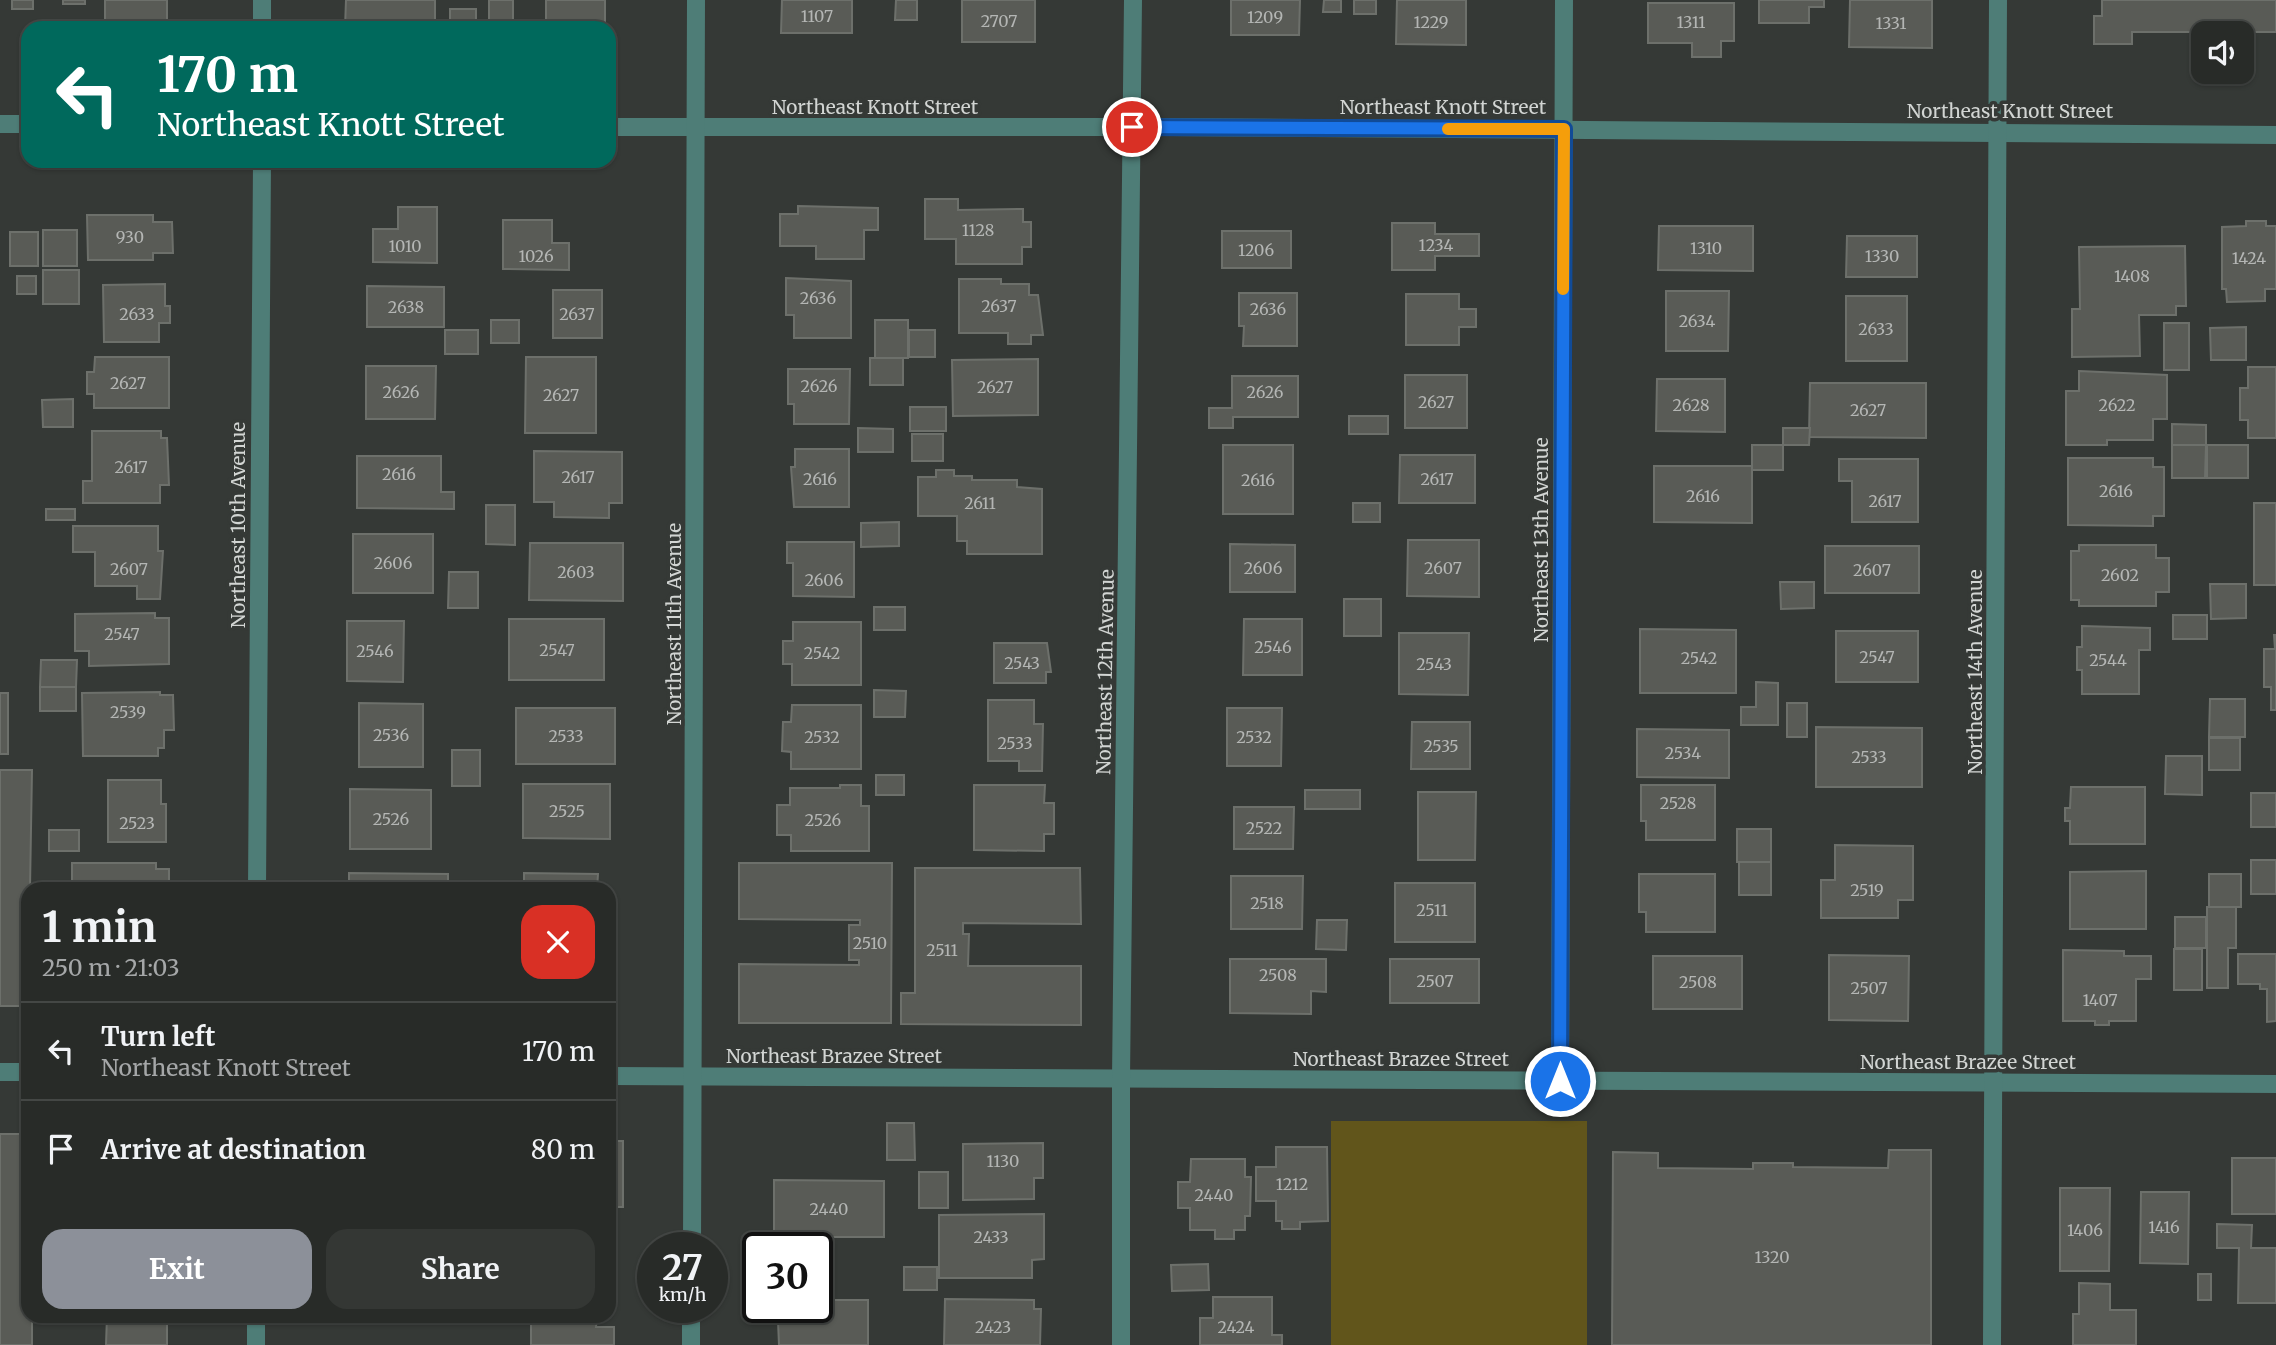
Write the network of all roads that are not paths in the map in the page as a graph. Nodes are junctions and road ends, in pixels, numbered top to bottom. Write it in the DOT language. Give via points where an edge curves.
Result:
graph roads {
  1 [pos="262,0"];
  2 [pos="696,0"];
  3 [pos="1133,0"];
  4 [pos="1564,0"];
  5 [pos="1998,0"];
  6 [pos="262,21"];
  7 [pos="0,124"];
  8 [pos="21,124"];
  9 [pos="616,127"];
  10 [pos="695,127"];
  11 [pos="1132,127"];
  12 [pos="1564,129"];
  13 [pos="1998,132"];
  14 [pos="2276,135"];
  15 [pos="261,168"];
  16 [pos="257,882"];
  17 [pos="0,1072"];
  18 [pos="21,1072"];
  19 [pos="616,1076"];
  20 [pos="695,1077"];
  21 [pos="1121,1078"];
  22 [pos="1560,1081"];
  23 [pos="1994,1084"];
  24 [pos="2276,1084"];
  25 [pos="692,1232"];
  26 [pos="256,1323"];
  27 [pos="691,1323"];
  28 [pos="256,1345"];
  29 [pos="691,1345"];
  30 [pos="1121,1345"];
  31 [pos="1992,1345"];
  1 -- 6 [label="street"];
  2 -- 10 [label="street, Northeast 11th Avenue"];
  3 -- 11 [label="street, Northeast 12th Avenue"];
  4 -- 12 [label="street, Northeast 13th Avenue"];
  5 -- 13 [label="street, Northeast 14th Avenue"];
  7 -- 8 [label="street"];
  9 -- 10 [label="street, Northeast Knott Street"];
  10 -- 11 [label="street, Northeast Knott Street"];
  10 -- 20 [label="street, Northeast 11th Avenue"];
  11 -- 12 [label="street, Northeast Knott Street"];
  11 -- 21 [label="street, Northeast 12th Avenue"];
  12 -- 13 [label="street, Northeast Knott Street"];
  12 -- 22 [label="street, Northeast 13th Avenue"];
  13 -- 14 [label="street, Northeast Knott Street"];
  13 -- 23 [label="street, Northeast 14th Avenue"];
  15 -- 16 [label="street, Northeast 10th Avenue"];
  17 -- 18 [label="street"];
  19 -- 20 [label="street, Northeast Brazee Street"];
  20 -- 21 [label="street, Northeast Brazee Street"];
  20 -- 25 [label="street, Northeast 11th Avenue"];
  21 -- 22 [label="street, Northeast Brazee Street"];
  21 -- 30 [label="street, Northeast 12th Avenue"];
  22 -- 23 [label="street, Northeast Brazee Street"];
  23 -- 24 [label="street, Northeast Brazee Street"];
  23 -- 31 [label="street, Northeast 14th Avenue"];
  26 -- 28 [label="street"];
  27 -- 29 [label="street"];
}
